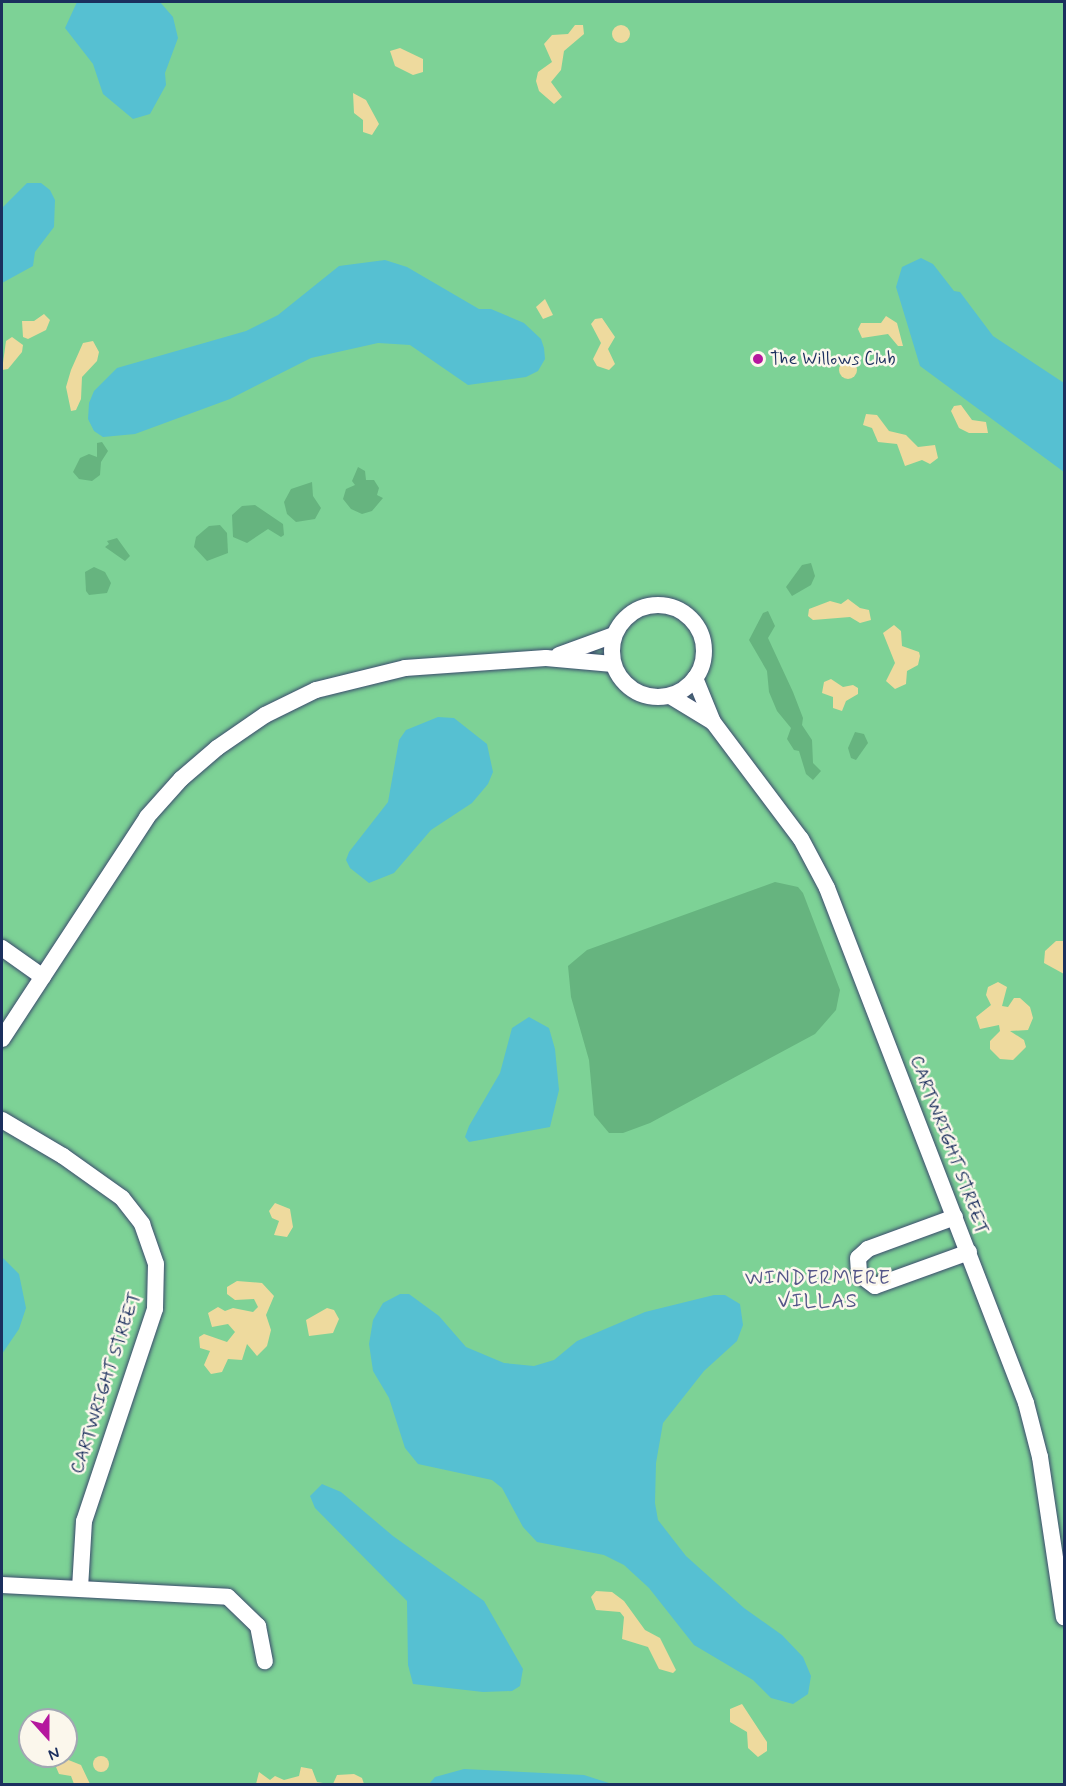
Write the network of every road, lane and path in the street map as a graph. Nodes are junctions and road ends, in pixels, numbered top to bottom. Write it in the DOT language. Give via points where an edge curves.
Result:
graph roads {
  1 [pos="614,635"];
  2 [pos="546,658"];
  3 [pos="613,664"];
  4 [pos="695,678"];
  5 [pos="670,696"];
  6 [pos="713,722"];
  7 [pos="2,948"];
  8 [pos="43,977"];
  9 [pos="2,1039"];
  10 [pos="2,1120"];
  11 [pos="955,1217"];
  12 [pos="969,1252"];
  13 [pos="2,1585"];
  14 [pos="80,1588"];
  15 [pos="1065,1617"];
  16 [pos="265,1661"];
  1 -- 2 [label="street"];
  1 -- 3 [label="street"];
  1 -- 4 [label="street" via="629,614 641,607 654,604 680,609 691,617 704,640 703,660"];
  2 -- 3 [label="street"];
  2 -- 8 [label="street" via="405,668 316,690 265,715 181,779 147,817"];
  3 -- 5 [label="street" via="635,692"];
  4 -- 5 [label="street"];
  4 -- 6 [label="street, CARTWRIGHT STREET"];
  5 -- 6 [label="street, CARTWRIGHT STREET"];
  6 -- 11 [label="street, CARTWRIGHT STREET" via="815,862"];
  7 -- 8 [label="street"];
  8 -- 9 [label="street"];
  10 -- 14 [label="street, CARTWRIGHT STREET" via="63,1156 122,1198 142,1224 156,1264 155,1309 86,1512"];
  11 -- 12 [label="street, CARTWRIGHT STREET"];
  11 -- 12 [label="street" via="868,1249 858,1258 859,1274 875,1286"];
  12 -- 15 [label="street, CARTWRIGHT STREET" via="1026,1403 1040,1457"];
  13 -- 14 [label="street"];
  14 -- 16 [label="street" via="228,1598 258,1626"];
}
